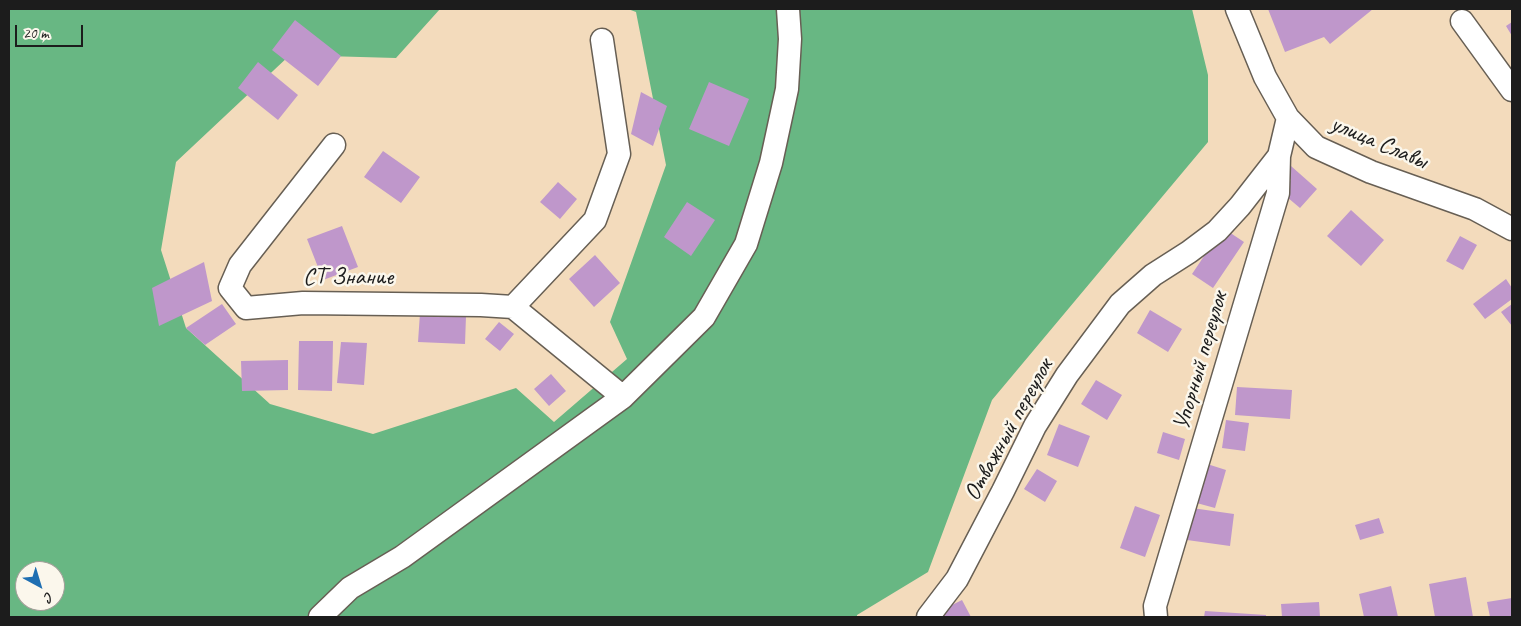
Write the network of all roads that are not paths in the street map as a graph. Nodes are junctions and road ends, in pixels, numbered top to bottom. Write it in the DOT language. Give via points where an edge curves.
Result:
graph roads {
  1 [pos="788,9"];
  2 [pos="1237,9"];
  3 [pos="1462,21"];
  4 [pos="602,40"];
  5 [pos="1512,90"];
  6 [pos="1288,118"];
  7 [pos="334,145"];
  8 [pos="1279,156"];
  9 [pos="1512,229"];
  10 [pos="513,307"];
  11 [pos="623,397"];
  12 [pos="320,617"];
  13 [pos="928,617"];
  14 [pos="1156,617"];
  1 -- 11 [label="street" via="787,89 772,163 746,244 704,317"];
  2 -- 6 [label="street, улица Славы" via="1264,77"];
  3 -- 5 [label="street"];
  4 -- 10 [label="street" via="619,154 595,220"];
  6 -- 8 [label="street, Упорный переулок"];
  6 -- 9 [label="street, улица Славы" via="1316,147 1371,172 1475,208"];
  7 -- 10 [label="street, СТ Знание" via="240,265 230,288 246,308 303,304"];
  8 -- 13 [label="street, Отважный переулок" via="1217,230 1152,275 1120,304 1067,375 1035,426 957,579"];
  8 -- 14 [label="street, Упорный переулок" via="1278,193 1155,606"];
  10 -- 11 [label="street"];
  11 -- 12 [label="street" via="402,556 350,588"];
}
